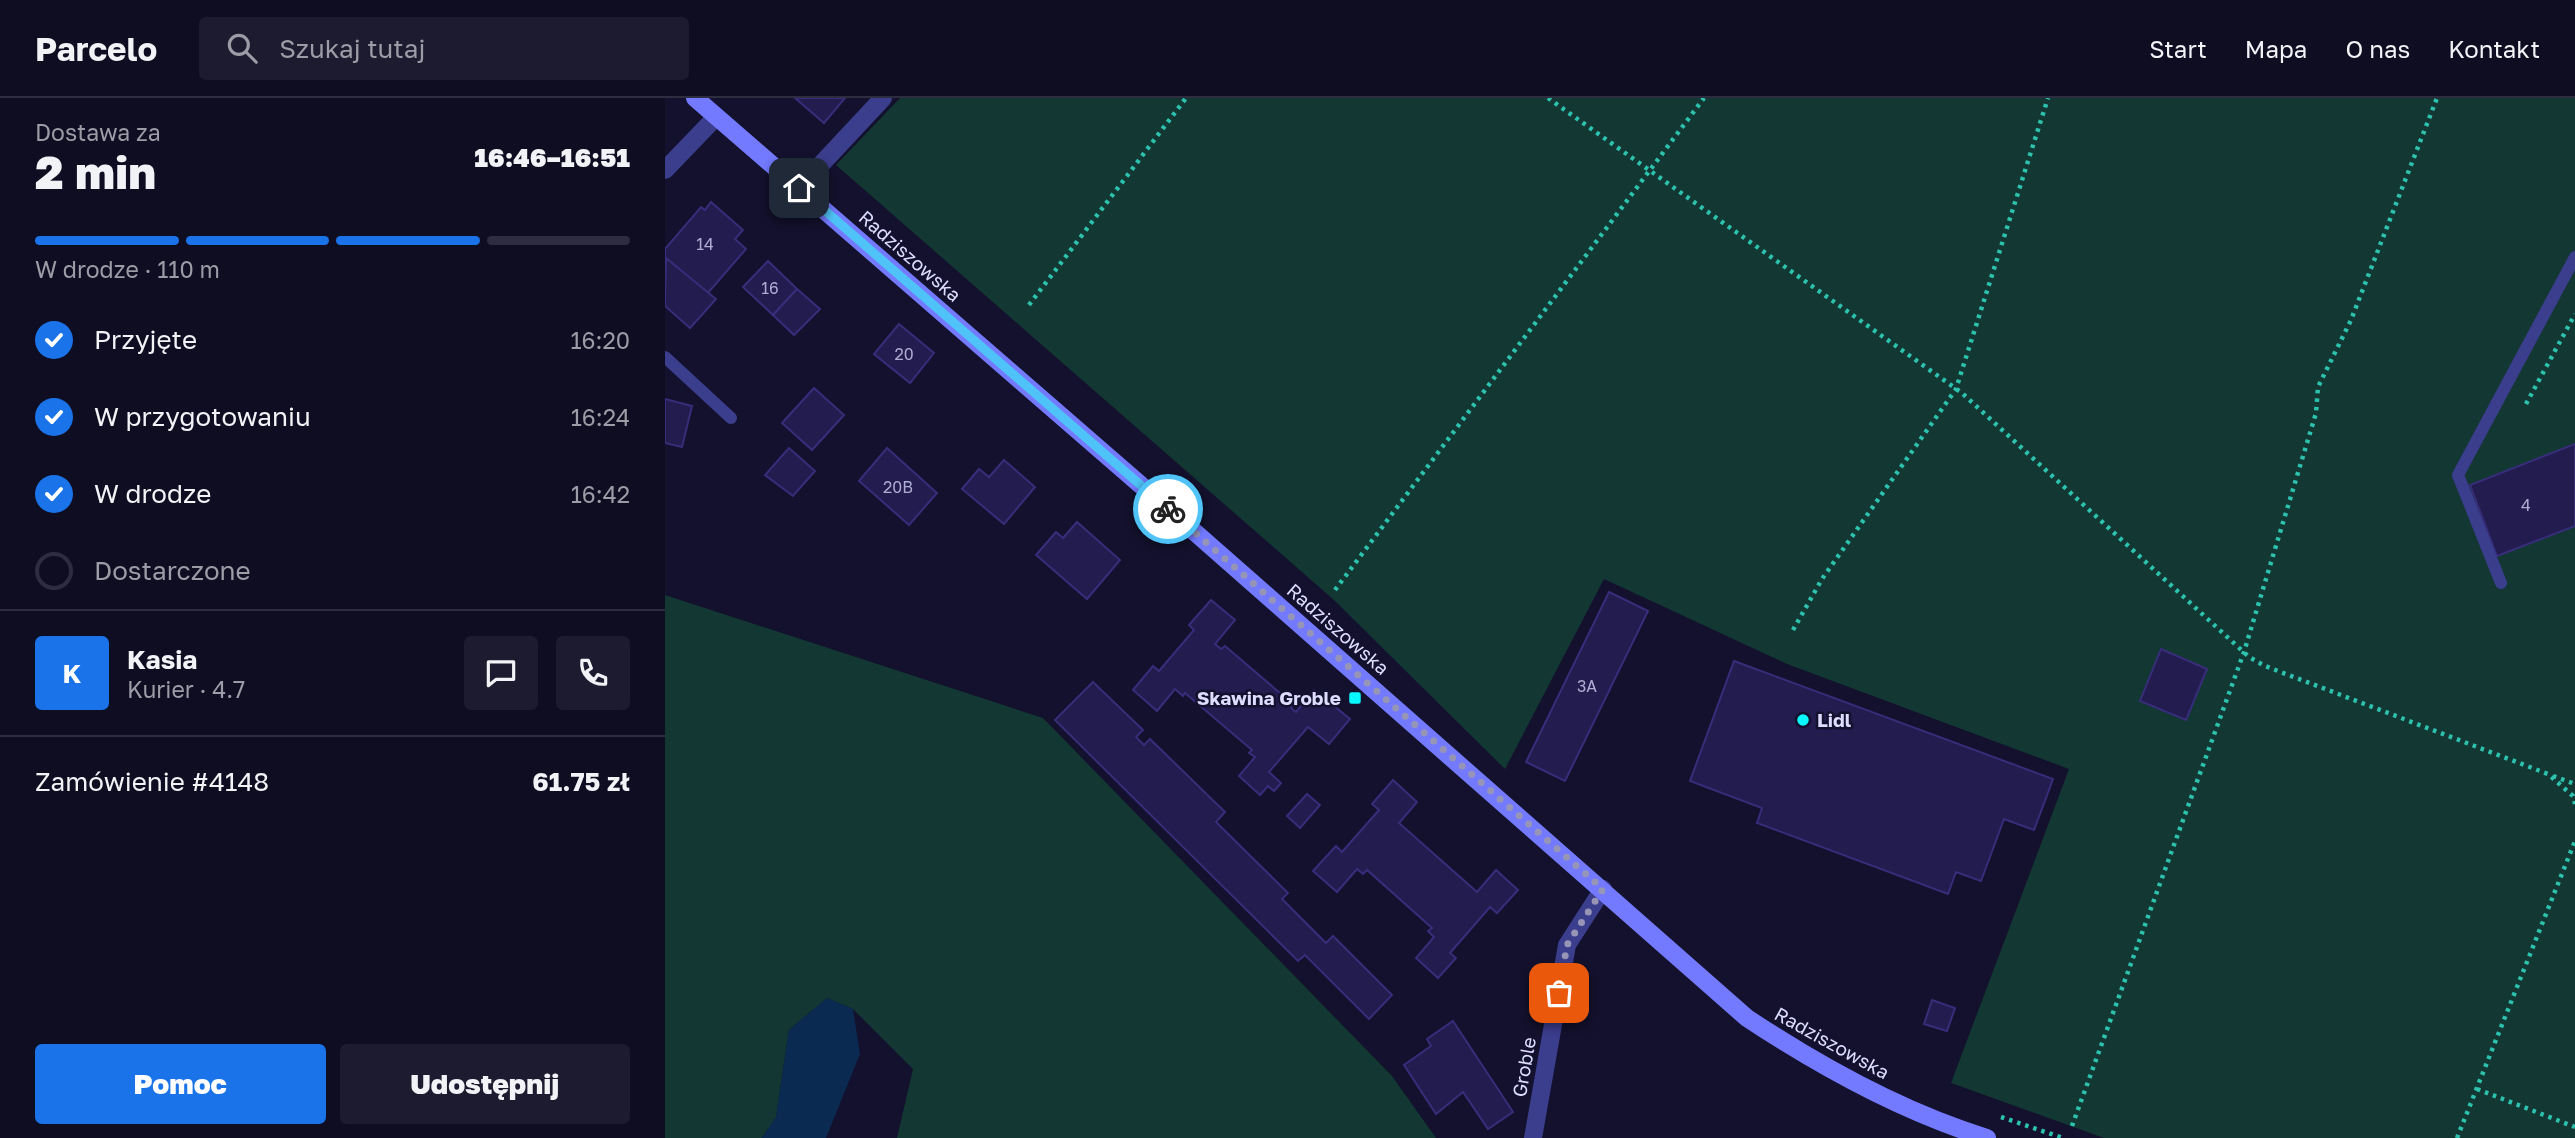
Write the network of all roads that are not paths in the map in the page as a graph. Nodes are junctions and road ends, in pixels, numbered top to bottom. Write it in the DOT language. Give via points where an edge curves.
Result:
graph roads {
  1 [pos="695,98"];
  2 [pos="884,98"];
  3 [pos="716,117"];
  4 [pos="665,170"];
  5 [pos="799,188"];
  6 [pos="2575,257"];
  7 [pos="665,357"];
  8 [pos="731,418"];
  9 [pos="2501,583"];
  10 [pos="1603,889"];
  11 [pos="1533,1138"];
  12 [pos="1987,1138"];
  1 -- 3 [label="street, Radziszowska"];
  2 -- 5 [label="street"];
  3 -- 4 [label="street"];
  3 -- 5 [label="street, Radziszowska"];
  5 -- 10 [label="street, Radziszowska"];
  6 -- 9 [label="lane" via="2458,475"];
  7 -- 8 [label="lane"];
  10 -- 11 [label="street, Groble" via="1567,945"];
  10 -- 12 [label="street, Radziszowska" via="1747,1018 1801,1054 1906,1106"];
}
